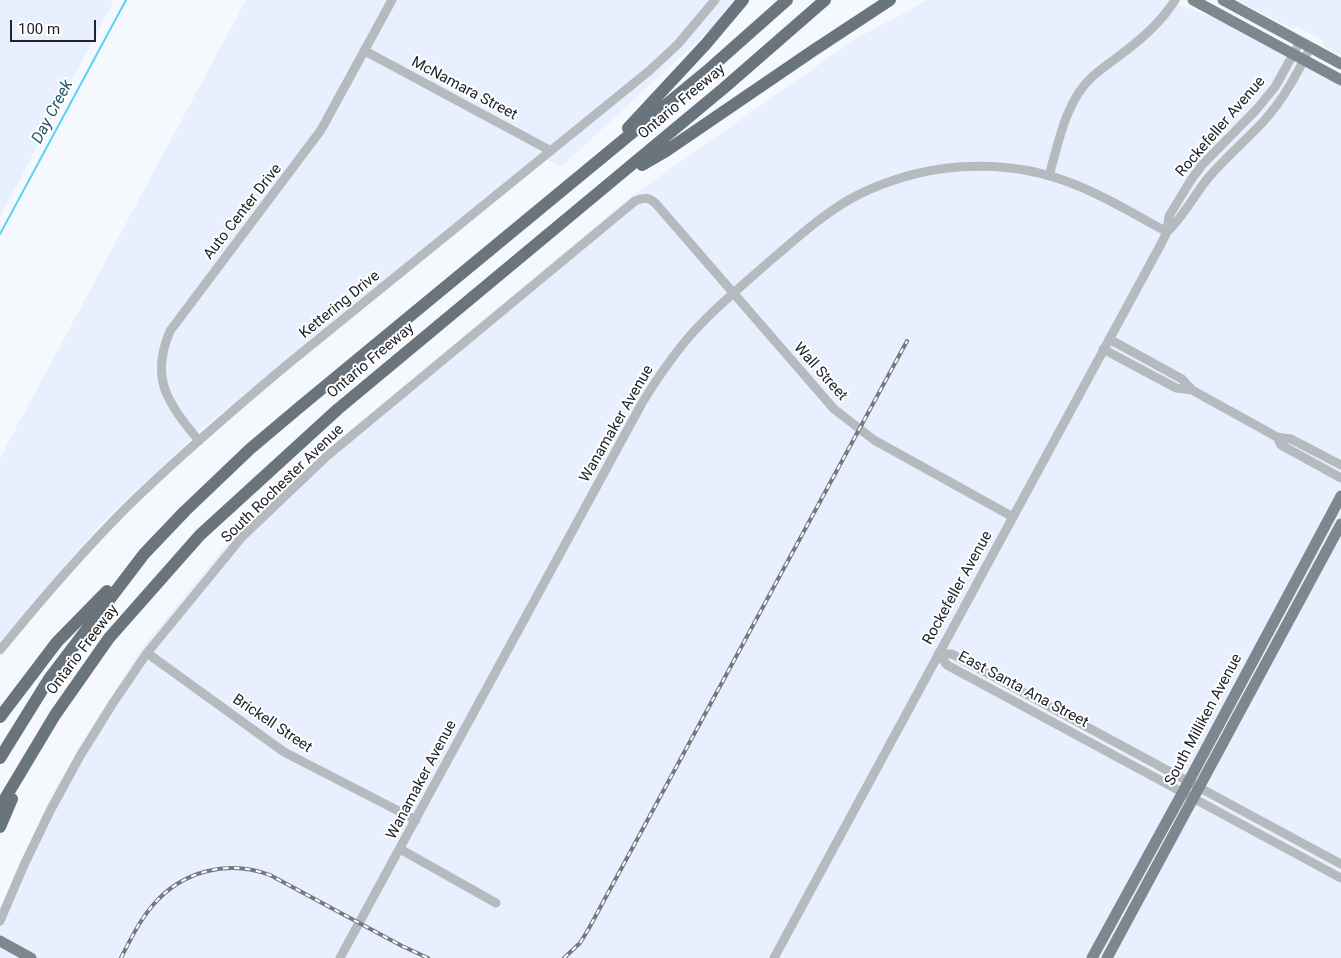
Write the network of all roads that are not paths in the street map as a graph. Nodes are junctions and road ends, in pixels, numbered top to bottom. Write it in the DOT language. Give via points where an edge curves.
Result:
graph roads {
  1 [pos="392,0"];
  2 [pos="716,0"];
  3 [pos="743,0"];
  4 [pos="787,0"];
  5 [pos="826,0"];
  6 [pos="890,0"];
  7 [pos="1175,0"];
  8 [pos="1193,0"];
  9 [pos="1223,0"];
  10 [pos="1305,45"];
  11 [pos="365,51"];
  12 [pos="1299,57"];
  13 [pos="1341,64"];
  14 [pos="1341,80"];
  15 [pos="551,151"];
  16 [pos="594,164"];
  17 [pos="1049,176"];
  18 [pos="610,184"];
  19 [pos="646,198"];
  20 [pos="1167,232"];
  21 [pos="733,293"];
  22 [pos="1109,339"];
  23 [pos="1104,349"];
  24 [pos="1192,390"];
  25 [pos="1277,437"];
  26 [pos="199,441"];
  27 [pos="1341,465"];
  28 [pos="1341,478"];
  29 [pos="1341,496"];
  30 [pos="1014,517"];
  31 [pos="1341,524"];
  32 [pos="144,554"];
  33 [pos="0,650"];
  34 [pos="147,653"];
  35 [pos="938,654"];
  36 [pos="0,717"];
  37 [pos="32,754"];
  38 [pos="0,758"];
  39 [pos="1188,781"];
  40 [pos="1199,787"];
  41 [pos="1183,792"];
  42 [pos="1193,798"];
  43 [pos="0,807"];
  44 [pos="416,820"];
  45 [pos="0,827"];
  46 [pos="400,850"];
  47 [pos="1341,864"];
  48 [pos="1341,878"];
  49 [pos="496,903"];
  50 [pos="0,921"];
  51 [pos="0,941"];
  52 [pos="776,957"];
  53 [pos="31,958"];
  54 [pos="340,958"];
  55 [pos="1092,958"];
  56 [pos="1107,958"];
  1 -- 11 [label="street, Auto Center Drive"];
  2 -- 15 [label="street, Kettering Drive" via="678,44 649,71"];
  3 -- 16 [label="highway"];
  4 -- 16 [label="highway, Ontario Freeway" via="707,72"];
  5 -- 18 [label="highway, Ontario Freeway"];
  6 -- 18 [label="highway" via="666,151"];
  7 -- 17 [label="street" via="1158,23 1083,87 1067,115"];
  8 -- 12 [label="main road"];
  9 -- 10 [label="main road"];
  10 -- 12 [label="street, Rockefeller Avenue"];
  10 -- 13 [label="main road"];
  11 -- 15 [label="street, McNamara Street"];
  11 -- 26 [label="street, Auto Center Drive" via="321,130 170,331 161,363 163,386 178,414"];
  12 -- 14 [label="main road"];
  12 -- 20 [label="street, Rockefeller Avenue" via="1288,89 1272,111 1209,177 1179,221"];
  12 -- 20 [label="street, Rockefeller Avenue" via="1266,98 1202,165 1168,216"];
  15 -- 26 [label="street, Kettering Drive" via="288,364"];
  16 -- 32 [label="highway, Ontario Freeway" via="250,449"];
  17 -- 20 [label="street, Wanamaker Avenue" via="1075,184"];
  17 -- 21 [label="street, Wanamaker Avenue" via="1012,168 972,166 928,171 886,183 851,199 821,218"];
  18 -- 37 [label="highway, Ontario Freeway" via="338,409 200,535 109,638"];
  19 -- 21 [label="street, Wall Street" via="657,204"];
  19 -- 34 [label="street, South Rochester Avenue" via="636,201 327,456 242,537"];
  20 -- 22 [label="street, Rockefeller Avenue"];
  21 -- 30 [label="street, Wall Street" via="847,421 890,450"];
  21 -- 44 [label="street, Wanamaker Avenue" via="694,330 642,403"];
  22 -- 23 [label="street, Rockefeller Avenue"];
  22 -- 24 [label="street" via="1182,379"];
  23 -- 24 [label="street" via="1176,388"];
  23 -- 30 [label="street, Rockefeller Avenue"];
  24 -- 25 [label="street"];
  25 -- 27 [label="street" via="1291,439"];
  25 -- 28 [label="street" via="1281,445"];
  26 -- 33 [label="street, Kettering Drive" via="97,538"];
  29 -- 39 [label="main road, South Milliken Avenue"];
  30 -- 35 [label="street, Rockefeller Avenue"];
  31 -- 40 [label="main road, South Milliken Avenue"];
  32 -- 36 [label="highway" via="57,642"];
  32 -- 38 [label="highway, Ontario Freeway" via="49,680"];
  34 -- 44 [label="street, Brickell Street" via="284,752"];
  34 -- 50 [label="street, South Rochester Avenue" via="61,789"];
  35 -- 39 [label="street, East Santa Ana Street" via="952,654"];
  35 -- 41 [label="street, East Santa Ana Street" via="947,665"];
  35 -- 52 [label="street, Rockefeller Avenue"];
  37 -- 43 [label="highway, Ontario Freeway"];
  37 -- 45 [label="highway"];
  39 -- 40 [label="street, East Santa Ana Street"];
  39 -- 41 [label="main road, South Milliken Avenue"];
  40 -- 42 [label="main road, South Milliken Avenue"];
  40 -- 47 [label="street, East Santa Ana Street"];
  41 -- 42 [label="street, East Santa Ana Street"];
  41 -- 55 [label="main road, South Milliken Avenue"];
  42 -- 48 [label="street, East Santa Ana Street"];
  42 -- 56 [label="main road, South Milliken Avenue"];
  44 -- 46 [label="street, Wanamaker Avenue"];
  46 -- 49 [label="street"];
  46 -- 54 [label="street, Wanamaker Avenue"];
  51 -- 53 [label="main road"];
}
